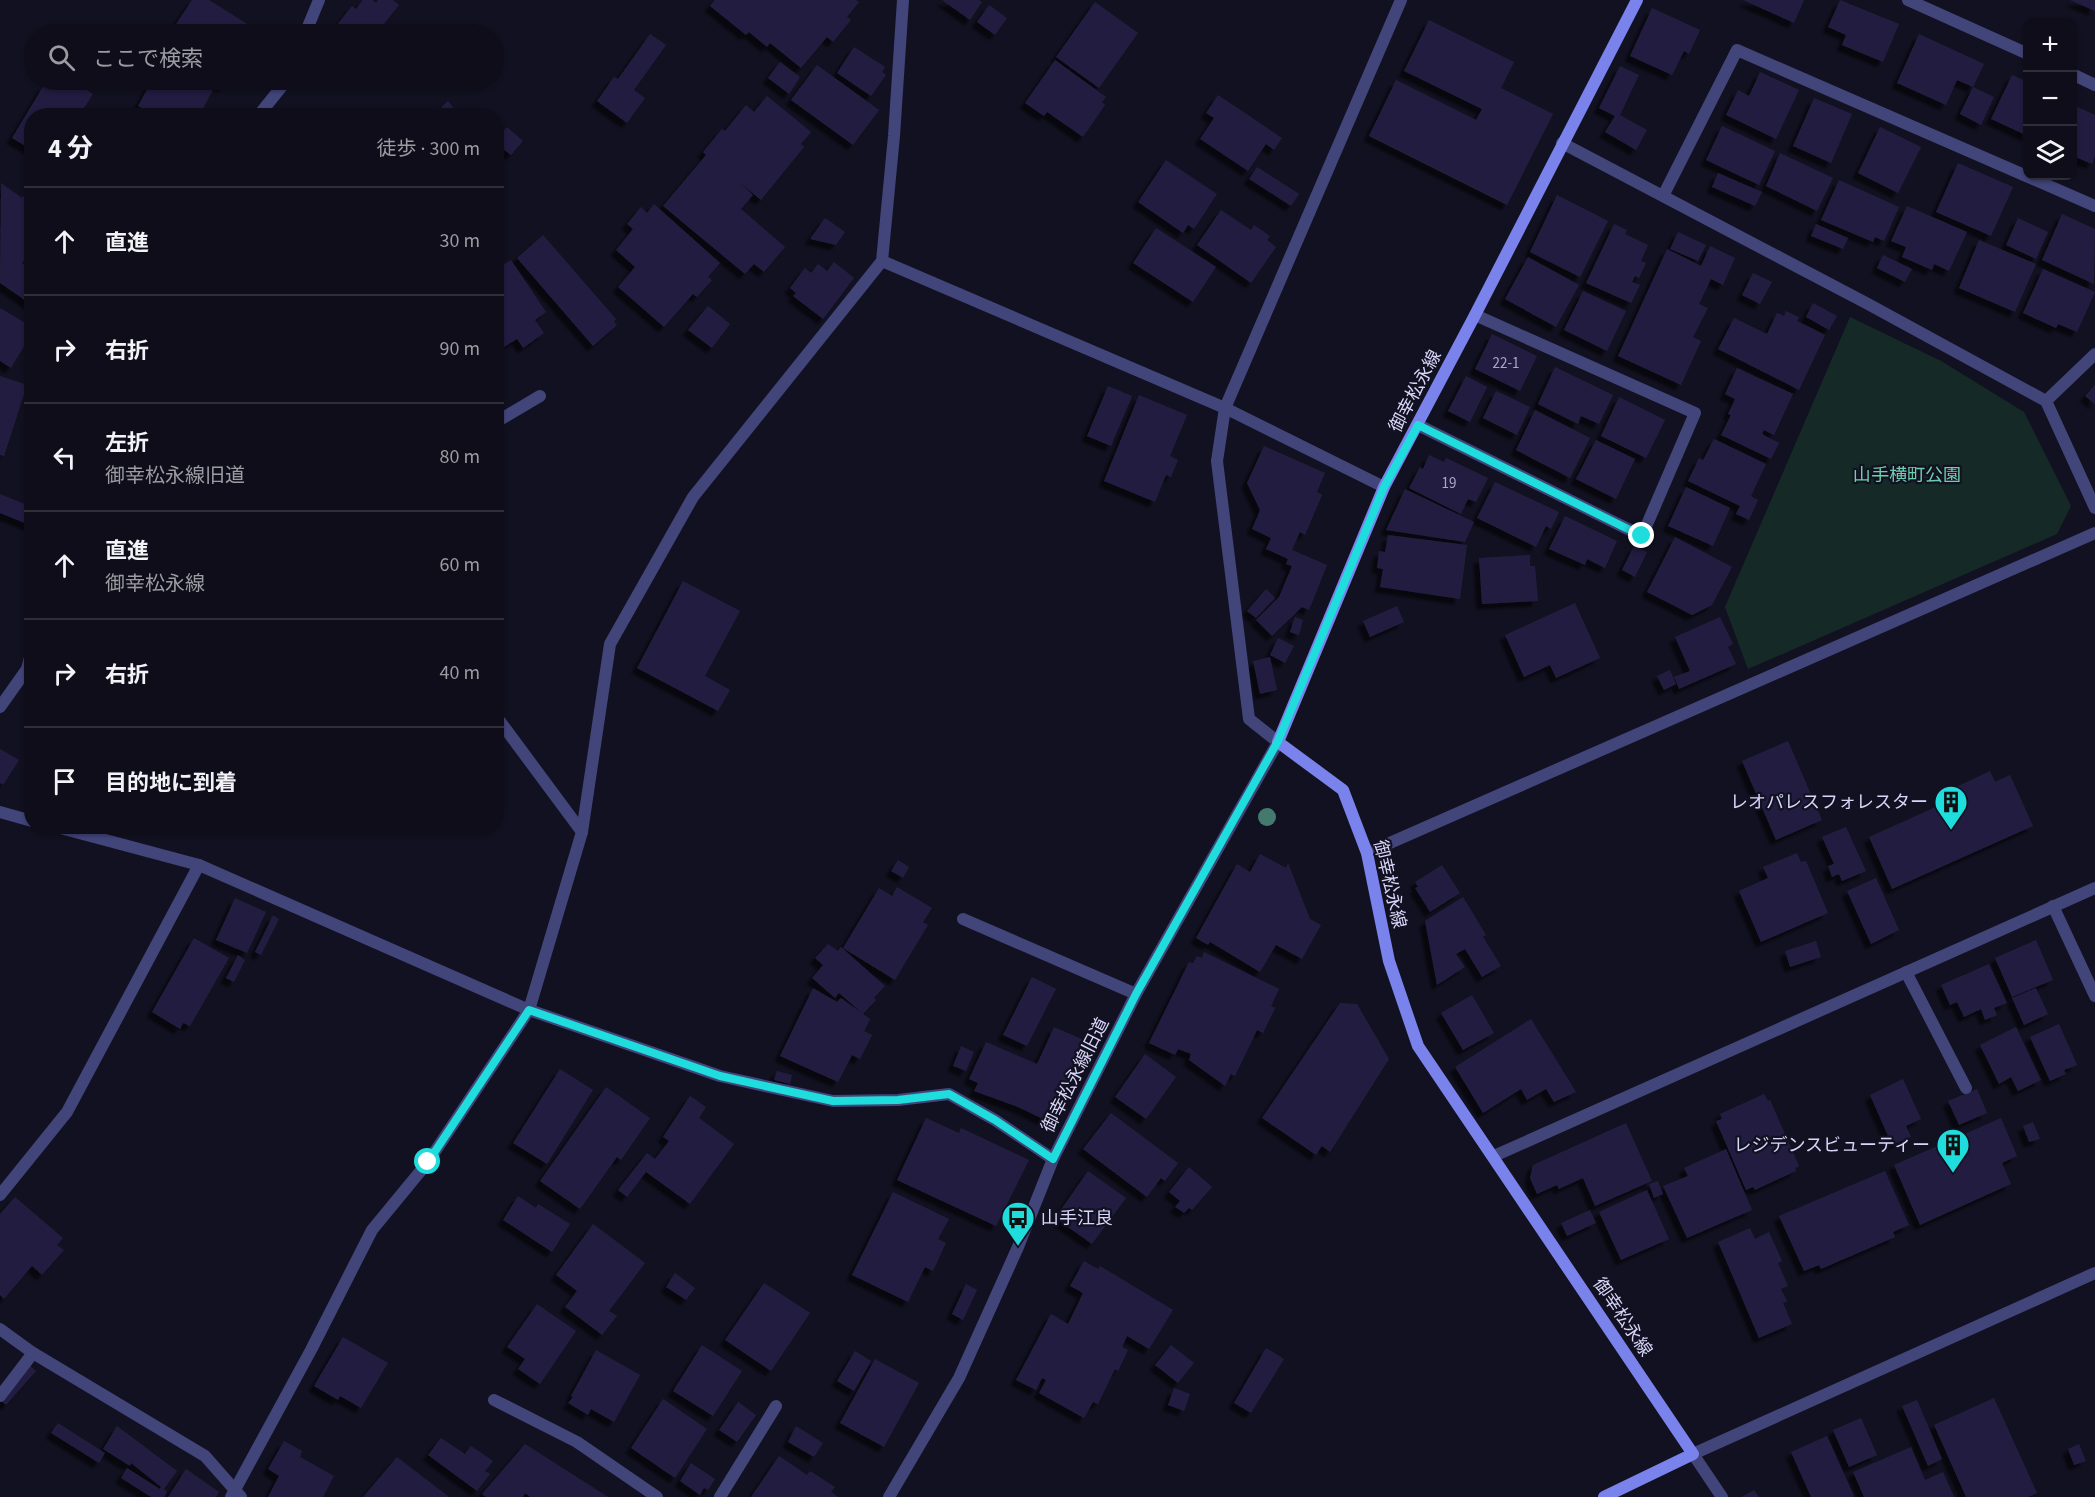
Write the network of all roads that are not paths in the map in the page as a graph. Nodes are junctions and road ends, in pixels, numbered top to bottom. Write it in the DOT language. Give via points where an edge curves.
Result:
graph roads {
  1 [pos="319,0"];
  2 [pos="903,0"];
  3 [pos="1401,0"];
  4 [pos="1637,0"];
  5 [pos="1908,0"];
  6 [pos="309,24"];
  7 [pos="2023,52"];
  8 [pos="2077,77"];
  9 [pos="2095,85"];
  10 [pos="279,90"];
  11 [pos="264,108"];
  12 [pos="1562,143"];
  13 [pos="1663,196"];
  14 [pos="2095,206"];
  15 [pos="882,261"];
  16 [pos="1475,315"];
  17 [pos="2095,354"];
  18 [pos="540,396"];
  19 [pos="2046,401"];
  20 [pos="1225,408"];
  21 [pos="504,417"];
  22 [pos="1418,425"];
  23 [pos="1384,487"];
  24 [pos="2095,508"];
  25 [pos="2095,533"];
  26 [pos="24,673"];
  27 [pos="0,707"];
  28 [pos="504,727"];
  29 [pos="1278,741"];
  30 [pos="0,812"];
  31 [pos="24,819"];
  32 [pos="582,832"];
  33 [pos="83,834"];
  34 [pos="1367,853"];
  35 [pos="198,865"];
  36 [pos="2095,888"];
  37 [pos="2053,906"];
  38 [pos="963,919"];
  39 [pos="1906,972"];
  40 [pos="1136,994"];
  41 [pos="2095,996"];
  42 [pos="529,1010"];
  43 [pos="1966,1088"];
  44 [pos="1494,1156"];
  45 [pos="1053,1159"];
  46 [pos="0,1196"];
  47 [pos="2095,1273"];
  48 [pos="0,1329"];
  49 [pos="33,1353"];
  50 [pos="0,1396"];
  51 [pos="494,1400"];
  52 [pos="776,1407"];
  53 [pos="1693,1454"];
  54 [pos="236,1495"];
  55 [pos="657,1497"];
  56 [pos="720,1497"];
  57 [pos="889,1497"];
  58 [pos="1604,1497"];
  59 [pos="1722,1497"];
  1 -- 6 [label="street"];
  2 -- 15 [label="street"];
  3 -- 20 [label="street"];
  4 -- 12 [label="main road, 御幸松永線"];
  5 -- 7 [label="street"];
  8 -- 9 [label="street"];
  10 -- 11 [label="street"];
  12 -- 13 [label="street"];
  12 -- 16 [label="main road, 御幸松永線"];
  13 -- 14 [label="street" via="1737,50"];
  13 -- 19 [label="street"];
  15 -- 20 [label="street"];
  15 -- 32 [label="street" via="693,497 610,644"];
  16 -- 22 [label="main road, 御幸松永線"];
  16 -- 22 [label="street" via="1695,413 1642,536"];
  17 -- 19 [label="street"];
  18 -- 21 [label="street"];
  19 -- 24 [label="street"];
  20 -- 23 [label="street"];
  20 -- 29 [label="street" via="1217,461 1249,719"];
  22 -- 23 [label="main road, 御幸松永線"];
  23 -- 29 [label="main road, 御幸松永線"];
  25 -- 34 [label="street"];
  26 -- 27 [label="street"];
  28 -- 32 [label="street"];
  29 -- 34 [label="main road, 御幸松永線" via="1343,790"];
  29 -- 40 [label="street, 御幸松永線旧道"];
  30 -- 31 [label="street"];
  32 -- 42 [label="street"];
  33 -- 35 [label="street"];
  34 -- 44 [label="main road, 御幸松永線" via="1389,962 1418,1046"];
  35 -- 42 [label="street"];
  35 -- 46 [label="street" via="67,1112"];
  36 -- 37 [label="street"];
  37 -- 39 [label="street"];
  37 -- 41 [label="street"];
  38 -- 40 [label="street"];
  39 -- 43 [label="street"];
  39 -- 44 [label="street"];
  40 -- 45 [label="street, 御幸松永線旧道"];
  42 -- 45 [label="street" via="720,1076 833,1101 949,1094"];
  42 -- 54 [label="street" via="428,1162 372,1230"];
  44 -- 53 [label="main road, 御幸松永線"];
  45 -- 57 [label="street, 御幸松永線旧道" via="959,1378"];
  47 -- 53 [label="street"];
  48 -- 49 [label="street"];
  49 -- 50 [label="street"];
  49 -- 54 [label="street" via="205,1456"];
  51 -- 55 [label="street" via="577,1442"];
  52 -- 56 [label="street"];
  53 -- 58 [label="main road"];
  53 -- 59 [label="street"];
}
